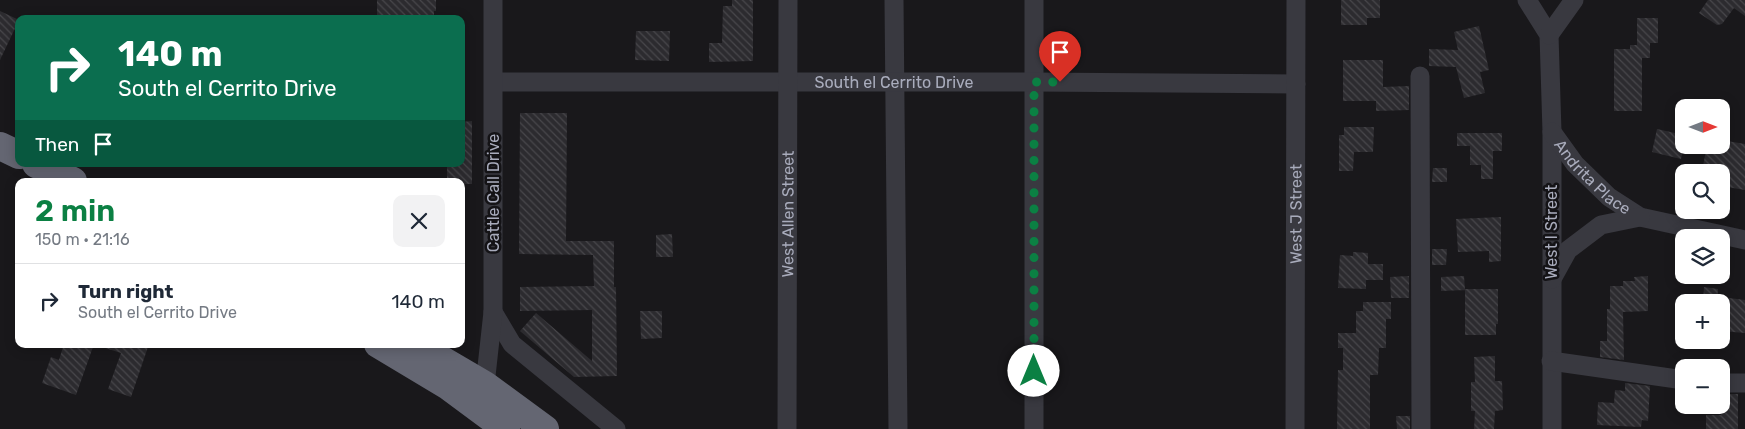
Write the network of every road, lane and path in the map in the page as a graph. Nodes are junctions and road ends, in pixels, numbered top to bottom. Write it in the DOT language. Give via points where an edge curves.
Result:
graph roads {
  1 [pos="493,0"];
  2 [pos="788,0"];
  3 [pos="894,0"];
  4 [pos="1034,0"];
  5 [pos="1296,0"];
  6 [pos="1527,0"];
  7 [pos="1574,0"];
  8 [pos="1549,35"];
  9 [pos="1420,76"];
  10 [pos="494,82"];
  11 [pos="788,82"];
  12 [pos="894,82"];
  13 [pos="1034,82"];
  14 [pos="1296,84"];
  15 [pos="1552,132"];
  16 [pos="0,146"];
  17 [pos="15,153"];
  18 [pos="43,167"];
  19 [pos="66,178"];
  20 [pos="1640,217"];
  21 [pos="1745,240"];
  22 [pos="1551,281"];
  23 [pos="493,312"];
  24 [pos="385,348"];
  25 [pos="422,348"];
  26 [pos="1551,361"];
  27 [pos="1675,379"];
  28 [pos="1730,383"];
  29 [pos="1745,383"];
  30 [pos="485,385"];
  31 [pos="506,429"];
  32 [pos="545,429"];
  33 [pos="616,429"];
  34 [pos="787,429"];
  35 [pos="898,429"];
  36 [pos="1034,429"];
  37 [pos="1295,429"];
  38 [pos="1421,429"];
  39 [pos="1552,429"];
  1 -- 10 [label="street, Cattle Call Drive"];
  2 -- 11 [label="street, West Allen Street"];
  3 -- 12 [label="street"];
  4 -- 13 [label="street"];
  5 -- 14 [label="street, West J Street"];
  6 -- 8 [label="street"];
  7 -- 8 [label="street"];
  8 -- 15 [label="street, West I Street"];
  9 -- 38 [label="street"];
  10 -- 11 [label="street, South el Cerrito Drive"];
  10 -- 23 [label="street, Cattle Call Drive"];
  11 -- 12 [label="street, South el Cerrito Drive"];
  11 -- 34 [label="street, West Allen Street"];
  12 -- 13 [label="street, South el Cerrito Drive"];
  12 -- 35 [label="street"];
  13 -- 14 [label="street, South el Cerrito Drive"];
  13 -- 36 [label="street"];
  14 -- 37 [label="street, West J Street"];
  15 -- 20 [label="street, Andrita Place" via="1575,164 1609,197"];
  15 -- 22 [label="street, West I Street"];
  16 -- 17 [label="highway"];
  18 -- 19 [label="highway"];
  20 -- 21 [label="street, Andrita Place"];
  20 -- 22 [label="street, Andrita Place" via="1601,225 1568,250"];
  22 -- 26 [label="street, West I Street"];
  23 -- 30 [label="street, Cattle Call Drive"];
  23 -- 33 [label="street" via="512,344"];
  24 -- 31 [label="highway" via="448,386"];
  25 -- 30 [label="highway"];
  26 -- 27 [label="street"];
  26 -- 39 [label="street, West I Street"];
  28 -- 29 [label="street"];
  30 -- 32 [label="highway"];
}
